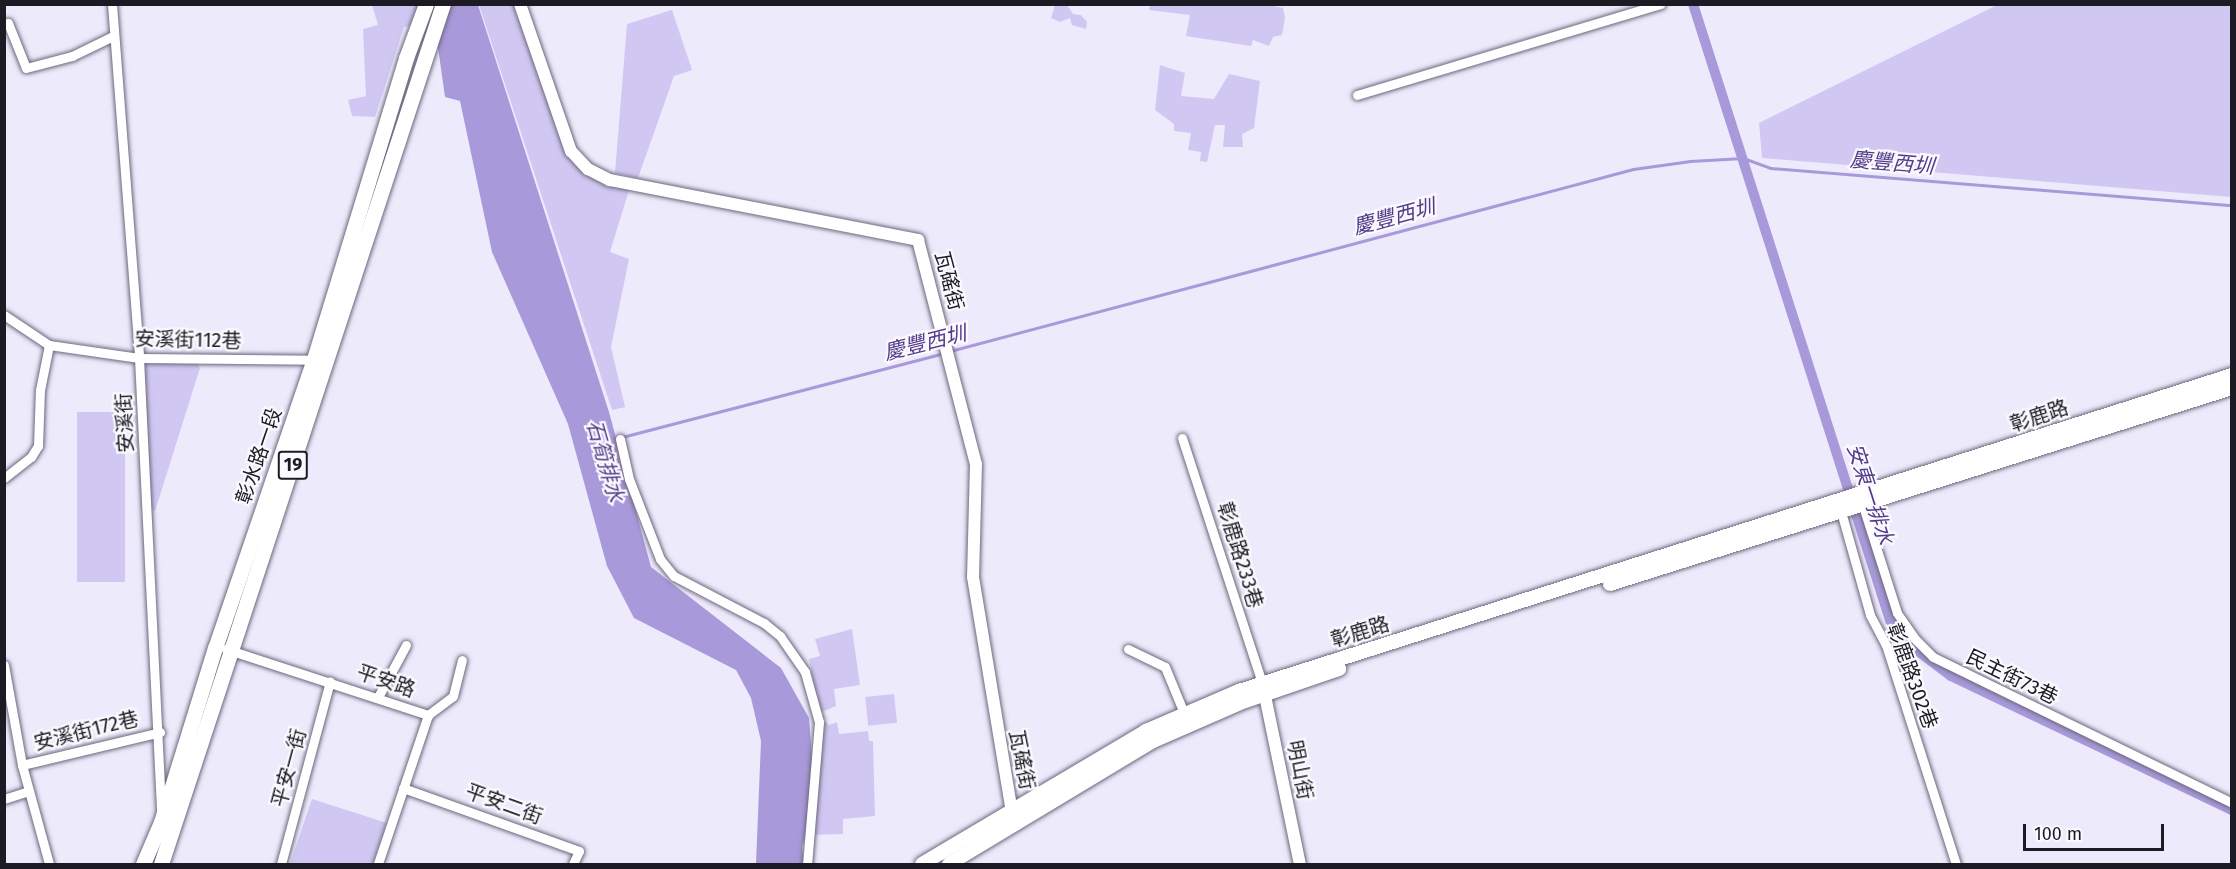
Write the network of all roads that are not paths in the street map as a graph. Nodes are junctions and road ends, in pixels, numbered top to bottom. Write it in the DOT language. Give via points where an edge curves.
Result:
graph roads {
  1 [pos="112,4"];
  2 [pos="426,4"];
  3 [pos="443,4"];
  4 [pos="520,4"];
  5 [pos="1661,4"];
  6 [pos="4,24"];
  7 [pos="113,36"];
  8 [pos="1357,95"];
  9 [pos="4,315"];
  10 [pos="49,345"];
  11 [pos="139,358"];
  12 [pos="320,362"];
  13 [pos="2232,375"];
  14 [pos="2232,388"];
  15 [pos="2061,435"];
  16 [pos="1182,438"];
  17 [pos="620,439"];
  18 [pos="4,478"];
  19 [pos="1860,498"];
  20 [pos="1839,504"];
  21 [pos="406,645"];
  22 [pos="215,648"];
  23 [pos="1128,649"];
  24 [pos="233,650"];
  25 [pos="462,660"];
  26 [pos="4,665"];
  27 [pos="330,681"];
  28 [pos="1264,689"];
  29 [pos="378,697"];
  30 [pos="1184,713"];
  31 [pos="428,715"];
  32 [pos="159,732"];
  33 [pos="1150,736"];
  34 [pos="22,765"];
  35 [pos="403,788"];
  36 [pos="29,791"];
  37 [pos="4,800"];
  38 [pos="2232,803"];
  39 [pos="1012,812"];
  40 [pos="161,822"];
  41 [pos="174,835"];
  42 [pos="995,837"];
  43 [pos="149,860"];
  44 [pos="49,864"];
  45 [pos="161,864"];
  46 [pos="281,864"];
  47 [pos="378,864"];
  48 [pos="573,864"];
  49 [pos="807,864"];
  50 [pos="922,864"];
  51 [pos="949,864"];
  52 [pos="1300,864"];
  53 [pos="1956,864"];
  1 -- 7 [label="street, 安溪街"];
  2 -- 12 [label="main road, 彰水路一段 / 19" via="406,58"];
  3 -- 12 [label="main road, 彰水路一段 / 19"];
  4 -- 39 [label="street, 瓦磘街" via="571,151 588,169 610,180 918,240 976,464 974,577"];
  5 -- 8 [label="street"];
  6 -- 7 [label="street" via="8,23 26,68 72,56"];
  7 -- 11 [label="street, 安溪街"];
  9 -- 10 [label="street, 安溪街112巷"];
  10 -- 11 [label="street, 安溪街112巷"];
  10 -- 18 [label="street" via="40,390 38,446 31,458"];
  11 -- 12 [label="street, 安溪街112巷"];
  11 -- 32 [label="street, 安溪街"];
  12 -- 22 [label="main road, 彰水路一段 / 19"];
  12 -- 24 [label="main road, 彰水路一段 / 19"];
  13 -- 15 [label="main road, 彰鹿路"];
  14 -- 15 [label="main road, 彰鹿路"];
  15 -- 19 [label="main road, 彰鹿路"];
  16 -- 28 [label="street, 彰鹿路233巷"];
  17 -- 49 [label="street" via="632,490 660,559 674,576 772,629 805,672 819,722"];
  19 -- 20 [label="main road, 彰鹿路"];
  19 -- 38 [label="street, 民主街73巷" via="1897,613 1933,657"];
  20 -- 28 [label="main road, 彰鹿路"];
  20 -- 53 [label="street, 彰鹿路302巷" via="1870,615 1886,645"];
  21 -- 29 [label="street"];
  22 -- 24 [label="street, 平安路"];
  22 -- 40 [label="main road, 彰水路一段 / 19"];
  23 -- 30 [label="street" via="1165,667"];
  24 -- 27 [label="street, 平安路"];
  24 -- 41 [label="main road, 彰水路一段 / 19"];
  25 -- 31 [label="street" via="453,696"];
  26 -- 34 [label="street"];
  27 -- 29 [label="street, 平安路"];
  27 -- 46 [label="street, 平安一街"];
  28 -- 30 [label="main road, 彰鹿路"];
  28 -- 33 [label="main road, 彰鹿路"];
  28 -- 52 [label="street, 明山街"];
  29 -- 31 [label="street, 平安路"];
  30 -- 33 [label="main road, 彰鹿路"];
  31 -- 35 [label="street, 平安路"];
  32 -- 34 [label="street, 安溪街172巷"];
  32 -- 40 [label="street, 安溪街"];
  33 -- 39 [label="main road, 彰鹿路"];
  33 -- 42 [label="main road, 彰鹿路"];
  34 -- 36 [label="street"];
  35 -- 47 [label="street, 平安路"];
  35 -- 48 [label="street, 平安二街" via="579,851"];
  36 -- 37 [label="street"];
  36 -- 44 [label="street"];
  39 -- 42 [label="street, 瓦磘街"];
  39 -- 50 [label="main road, 彰鹿路"];
  40 -- 41 [label="street"];
  40 -- 43 [label="main road, 彰水路一段 / 19"];
  41 -- 45 [label="main road, 彰水路一段 / 19"];
  42 -- 51 [label="main road, 彰鹿路"];
}
